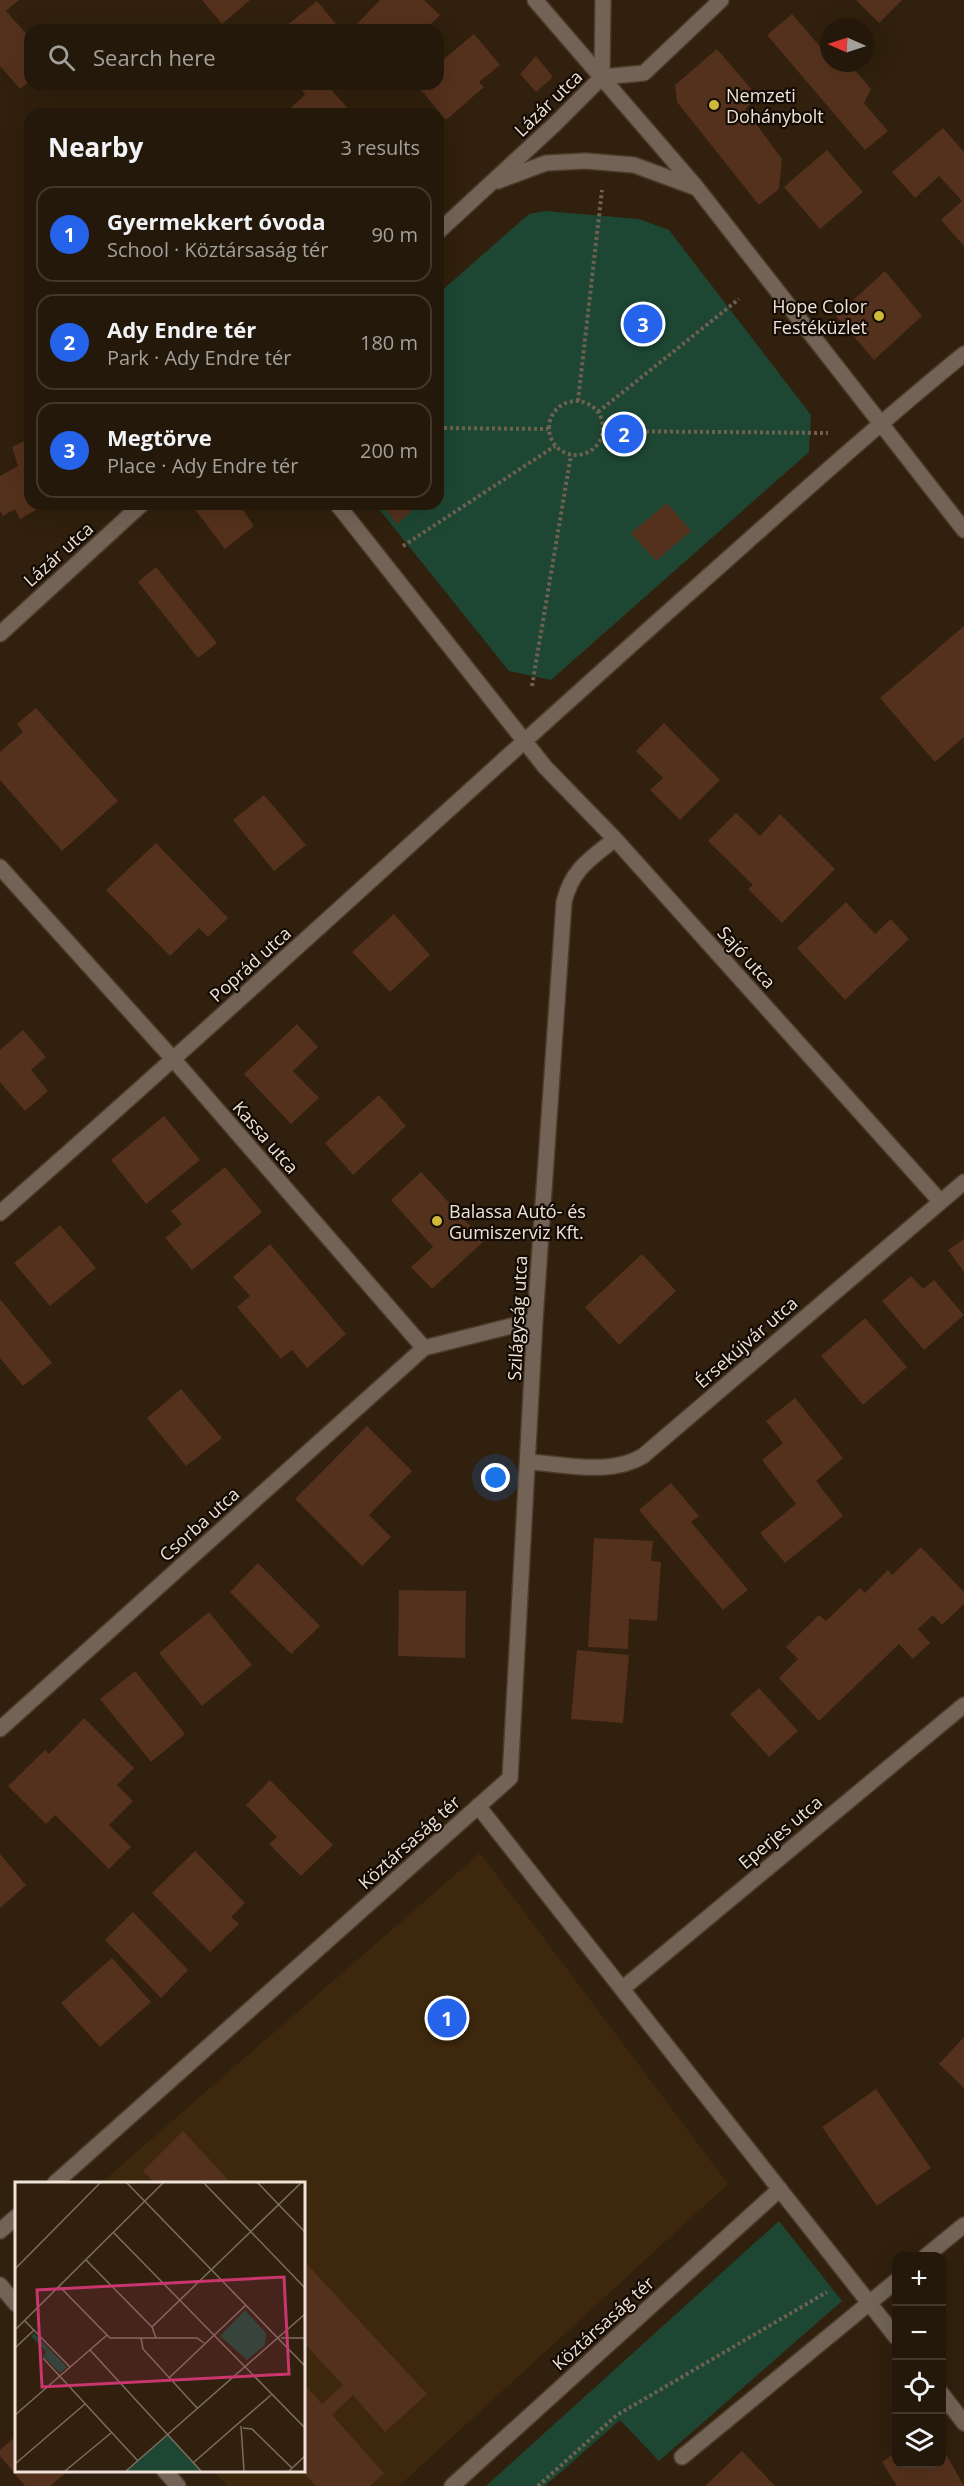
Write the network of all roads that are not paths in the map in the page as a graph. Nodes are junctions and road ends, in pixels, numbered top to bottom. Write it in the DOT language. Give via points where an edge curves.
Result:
graph roads {
  1 [pos="535,0"];
  2 [pos="603,0"];
  3 [pos="721,0"];
  4 [pos="602,76"];
  5 [pos="490,184"];
  6 [pos="697,188"];
  7 [pos="444,226"];
  8 [pos="964,354"];
  9 [pos="882,423"];
  10 [pos="135,510"];
  11 [pos="342,510"];
  12 [pos="964,530"];
  13 [pos="0,634"];
  14 [pos="523,740"];
  15 [pos="615,839"];
  16 [pos="0,867"];
  17 [pos="174,1060"];
  18 [pos="964,1182"];
  19 [pos="940,1201"];
  20 [pos="0,1213"];
  21 [pos="535,1320"];
  22 [pos="424,1348"];
  23 [pos="528,1462"];
  24 [pos="964,1706"];
  25 [pos="0,1729"];
  26 [pos="478,1806"];
  27 [pos="622,1989"];
  28 [pos="56,2182"];
  29 [pos="780,2189"];
  30 [pos="15,2218"];
  31 [pos="964,2225"];
  32 [pos="0,2231"];
  33 [pos="931,2252"];
  34 [pos="0,2285"];
  35 [pos="892,2285"];
  36 [pos="15,2303"];
  37 [pos="869,2303"];
  38 [pos="892,2331"];
  39 [pos="946,2399"];
  40 [pos="964,2423"];
  41 [pos="682,2457"];
  42 [pos="166,2471"];
  43 [pos="178,2486"];
  44 [pos="452,2486"];
  1 -- 4 [label="street"];
  2 -- 4 [label="street"];
  3 -- 4 [label="street, Lázár utca" via="645,73"];
  4 -- 5 [label="street, Lázár utca"];
  4 -- 6 [label="street"];
  5 -- 6 [label="street" via="546,163 586,161 634,165"];
  5 -- 7 [label="street, Lázár utca"];
  6 -- 9 [label="street"];
  8 -- 9 [label="street, Poprád utca"];
  9 -- 12 [label="street"];
  9 -- 14 [label="street, Poprád utca"];
  10 -- 13 [label="street, Lázár utca"];
  11 -- 14 [label="street, Sajó utca"];
  14 -- 15 [label="street, Sajó utca"];
  14 -- 17 [label="street, Poprád utca"];
  15 -- 19 [label="street, Sajó utca"];
  15 -- 21 [label="street, Szilágyság utca" via="573,876 564,902"];
  16 -- 17 [label="street, Kassa utca"];
  17 -- 20 [label="street, Poprád utca"];
  17 -- 22 [label="street, Kassa utca"];
  18 -- 19 [label="street, Érsekújvár utca"];
  19 -- 23 [label="street, Érsekújvár utca" via="643,1456 607,1467"];
  21 -- 22 [label="street"];
  21 -- 23 [label="street, Szilágyság utca"];
  22 -- 25 [label="street, Csorba utca"];
  23 -- 26 [label="street, Szilágyság utca" via="510,1778"];
  24 -- 27 [label="street, Eperjes utca"];
  26 -- 27 [label="street, Köztársaság tér"];
  26 -- 28 [label="street, Köztársaság tér"];
  27 -- 29 [label="street, Köztársaság tér"];
  29 -- 37 [label="street, Köztársaság tér"];
  29 -- 44 [label="street, Köztársaság tér"];
  30 -- 32 [label="street"];
  31 -- 33 [label="street"];
  34 -- 36 [label="street"];
  35 -- 37 [label="street"];
  37 -- 38 [label="street, Köztársaság tér"];
  37 -- 41 [label="street"];
  39 -- 40 [label="street"];
  42 -- 43 [label="street"];
}
